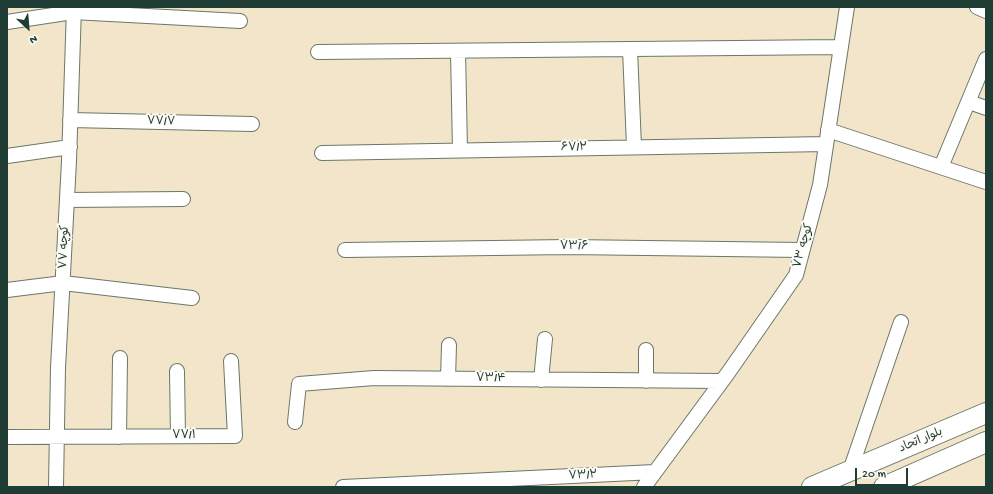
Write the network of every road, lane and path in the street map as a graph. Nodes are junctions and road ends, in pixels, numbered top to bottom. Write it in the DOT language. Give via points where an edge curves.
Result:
graph roads {
  1 [pos="847,7"];
  2 [pos="977,7"];
  3 [pos="73,10"];
  4 [pos="986,11"];
  5 [pos="240,21"];
  6 [pos="7,22"];
  7 [pos="841,46"];
  8 [pos="630,49"];
  9 [pos="458,50"];
  10 [pos="318,52"];
  11 [pos="986,60"];
  12 [pos="968,102"];
  13 [pos="986,108"];
  14 [pos="70,120"];
  15 [pos="252,124"];
  16 [pos="828,130"];
  17 [pos="826,144"];
  18 [pos="634,147"];
  19 [pos="70,148"];
  20 [pos="460,150"];
  21 [pos="322,153"];
  22 [pos="7,156"];
  23 [pos="941,167"];
  24 [pos="986,182"];
  25 [pos="183,199"];
  26 [pos="67,200"];
  27 [pos="345,250"];
  28 [pos="802,250"];
  29 [pos="63,283"];
  30 [pos="7,290"];
  31 [pos="192,298"];
  32 [pos="901,322"];
  33 [pos="545,339"];
  34 [pos="449,345"];
  35 [pos="646,350"];
  36 [pos="120,358"];
  37 [pos="231,361"];
  38 [pos="177,371"];
  39 [pos="448,379"];
  40 [pos="541,380"];
  41 [pos="646,380"];
  42 [pos="722,381"];
  43 [pos="986,413"];
  44 [pos="295,422"];
  45 [pos="7,436"];
  46 [pos="178,436"];
  47 [pos="57,437"];
  48 [pos="119,437"];
  49 [pos="986,442"];
  50 [pos="850,471"];
  51 [pos="655,472"];
  52 [pos="56,487"];
  53 [pos="343,487"];
  54 [pos="644,487"];
  55 [pos="812,487"];
  56 [pos="884,487"];
  1 -- 7 [label="street, کوچه ۷۳"];
  2 -- 4 [label="street"];
  3 -- 5 [label="street"];
  3 -- 6 [label="street"];
  3 -- 14 [label="street, کوچه ۷۷"];
  7 -- 8 [label="street"];
  7 -- 16 [label="street, کوچه ۷۳"];
  8 -- 9 [label="street"];
  8 -- 18 [label="street"];
  9 -- 10 [label="street"];
  9 -- 20 [label="street"];
  11 -- 12 [label="street"];
  12 -- 13 [label="street"];
  12 -- 23 [label="street"];
  14 -- 15 [label="street, ۷۷/۷"];
  14 -- 19 [label="street, کوچه ۷۷"];
  16 -- 17 [label="street, کوچه ۷۳"];
  16 -- 23 [label="street"];
  17 -- 18 [label="street, ۶۷/۲"];
  17 -- 28 [label="street, کوچه ۷۳" via="820,185"];
  18 -- 20 [label="street, ۶۷/۲"];
  19 -- 22 [label="street"];
  19 -- 26 [label="street, کوچه ۷۷"];
  20 -- 21 [label="street, ۶۷/۲"];
  23 -- 24 [label="street"];
  25 -- 26 [label="street"];
  26 -- 29 [label="street, کوچه ۷۷"];
  27 -- 28 [label="street, ۷۳/۶" via="568,246"];
  28 -- 42 [label="street, کوچه ۷۳" via="796,275"];
  29 -- 30 [label="street"];
  29 -- 31 [label="street"];
  29 -- 47 [label="street, کوچه ۷۷"];
  32 -- 50 [label="street"];
  33 -- 40 [label="street"];
  34 -- 39 [label="street"];
  35 -- 41 [label="street"];
  36 -- 48 [label="street"];
  37 -- 46 [label="street, ۷۷/۱" via="235,436"];
  38 -- 46 [label="street"];
  39 -- 40 [label="street, ۷۳/۴"];
  39 -- 44 [label="street, ۷۳/۴" via="374,378 299,384"];
  40 -- 41 [label="street, ۷۳/۴"];
  41 -- 42 [label="street, ۷۳/۴"];
  42 -- 51 [label="street, کوچه ۷۳"];
  43 -- 50 [label="main road, بلوار اتحاد"];
  45 -- 47 [label="street, ۷۷/۱"];
  46 -- 48 [label="street, ۷۷/۱"];
  47 -- 48 [label="street, ۷۷/۱"];
  47 -- 52 [label="street, کوچه ۷۷"];
  49 -- 56 [label="main road"];
  50 -- 55 [label="main road, بلوار اتحاد"];
  51 -- 53 [label="street, ۷۳/۲"];
  51 -- 54 [label="street, کوچه ۷۳"];
}
